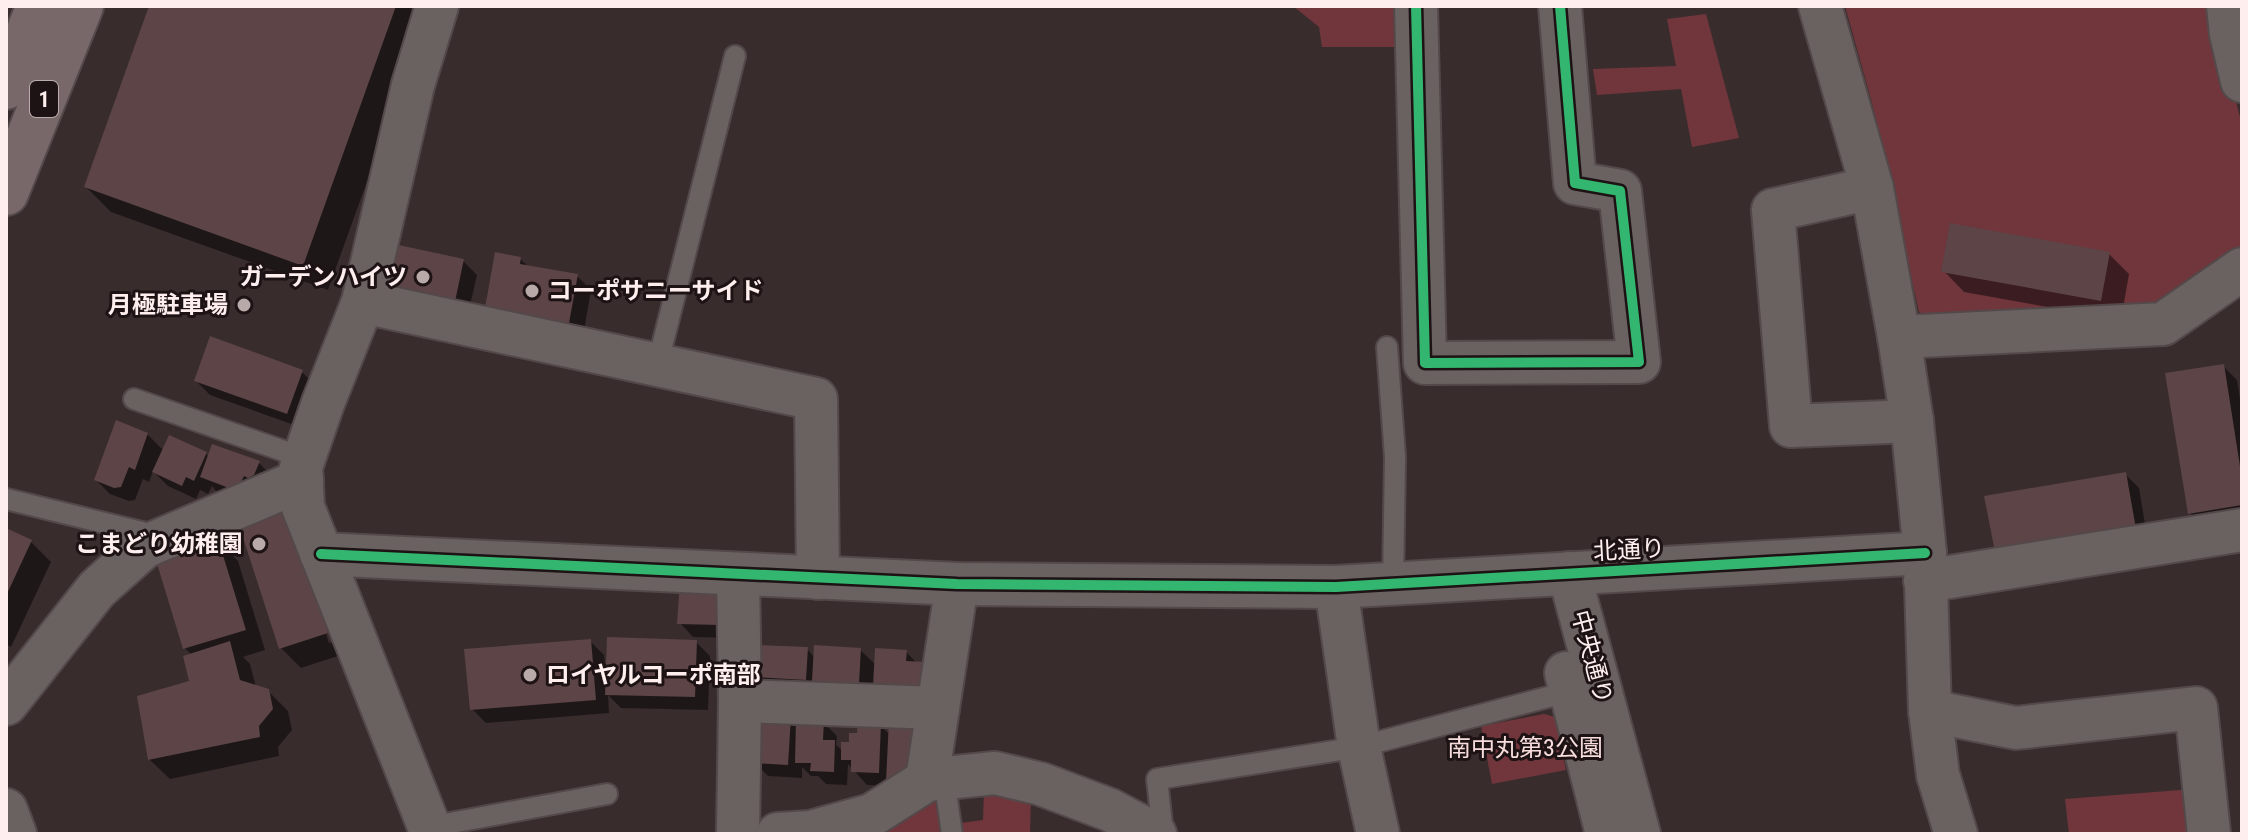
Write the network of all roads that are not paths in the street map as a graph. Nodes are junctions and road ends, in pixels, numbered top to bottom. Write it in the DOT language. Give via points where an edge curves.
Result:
graph roads {
  1 [pos="39,6"];
  2 [pos="81,6"];
  3 [pos="437,6"];
  4 [pos="1416,6"];
  5 [pos="1560,6"];
  6 [pos="1820,6"];
  7 [pos="2228,6"];
  8 [pos="735,56"];
  9 [pos="2242,81"];
  10 [pos="6,87"];
  11 [pos="1872,188"];
  12 [pos="6,193"];
  13 [pos="2242,269"];
  14 [pos="363,302"];
  15 [pos="1899,337"];
  16 [pos="1387,347"];
  17 [pos="657,366"];
  18 [pos="134,399"];
  19 [pos="1912,421"];
  20 [pos="303,469"];
  21 [pos="6,499"];
  22 [pos="2242,530"];
  23 [pos="164,537"];
  24 [pos="321,554"];
  25 [pos="1925,567"];
  26 [pos="738,574"];
  27 [pos="1556,574"];
  28 [pos="818,578"];
  29 [pos="957,584"];
  30 [pos="1393,584"];
  31 [pos="1336,587"];
  32 [pos="1571,691"];
  33 [pos="740,701"];
  34 [pos="6,704"];
  35 [pos="938,708"];
  36 [pos="1930,711"];
  37 [pos="1359,747"];
  38 [pos="936,779"];
  39 [pos="607,794"];
  40 [pos="6,810"];
  41 [pos="430,831"];
  42 [pos="15,834"];
  43 [pos="738,834"];
  44 [pos="778,834"];
  45 [pos="952,834"];
  46 [pos="1155,834"];
  47 [pos="1163,834"];
  48 [pos="1378,834"];
  49 [pos="1607,834"];
  50 [pos="1639,834"];
  51 [pos="1956,834"];
  52 [pos="2209,834"];
  1 -- 10 [label="main road, 1"];
  2 -- 12 [label="main road, 1"];
  3 -- 14 [label="street" via="413,85"];
  4 -- 5 [label="street" via="1425,363 1639,362 1620,191 1575,183"];
  6 -- 11 [label="street"];
  7 -- 9 [label="street"];
  8 -- 17 [label="lane"];
  11 -- 15 [label="street"];
  11 -- 19 [label="street" via="1773,210 1791,426"];
  13 -- 15 [label="street" via="2163,324"];
  14 -- 17 [label="street"];
  14 -- 20 [label="street"];
  15 -- 19 [label="street"];
  16 -- 30 [label="lane" via="1395,457"];
  17 -- 28 [label="street" via="816,399"];
  18 -- 20 [label="lane"];
  19 -- 25 [label="street"];
  20 -- 23 [label="street"];
  20 -- 24 [label="street" via="303,507"];
  21 -- 23 [label="lane"];
  22 -- 25 [label="street, 北通り"];
  23 -- 34 [label="street" via="144,547 97,589"];
  24 -- 26 [label="street, 北通り"];
  24 -- 41 [label="street"];
  25 -- 27 [label="street, 北通り"];
  25 -- 36 [label="street"];
  26 -- 28 [label="street, 北通り"];
  26 -- 33 [label="street"];
  27 -- 30 [label="street, 北通り"];
  27 -- 32 [label="street, 中央通り"];
  27 -- 50 [label="street, 中央通り"];
  28 -- 29 [label="street, 北通り"];
  29 -- 31 [label="street, 北通り"];
  29 -- 35 [label="street"];
  30 -- 31 [label="street, 北通り"];
  31 -- 37 [label="street"];
  32 -- 37 [label="lane"];
  32 -- 49 [label="street, 中央通り"];
  33 -- 35 [label="street"];
  33 -- 43 [label="street"];
  35 -- 38 [label="street"];
  36 -- 51 [label="street" via="1938,775"];
  36 -- 52 [label="street" via="2016,728 2196,708"];
  37 -- 47 [label="lane" via="1157,779"];
  37 -- 48 [label="street"];
  38 -- 44 [label="street" via="872,815 811,832"];
  38 -- 45 [label="lane"];
  38 -- 46 [label="street" via="995,773 1041,784"];
  39 -- 41 [label="lane"];
  40 -- 42 [label="street"];
}
